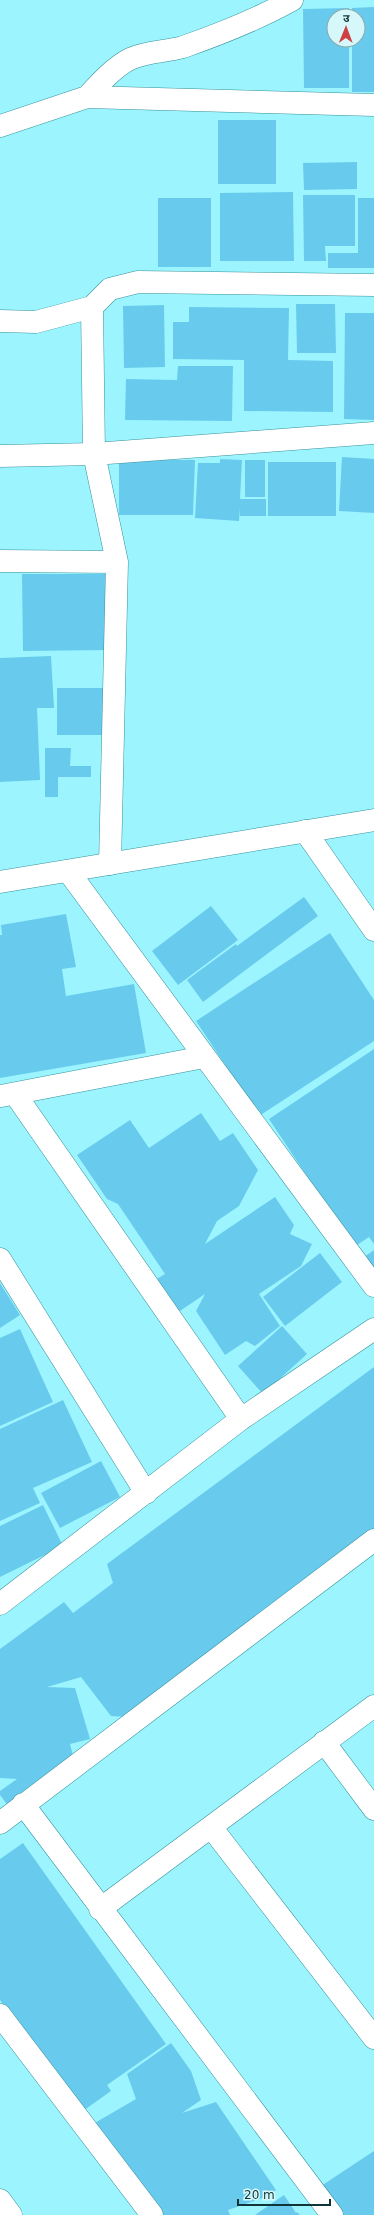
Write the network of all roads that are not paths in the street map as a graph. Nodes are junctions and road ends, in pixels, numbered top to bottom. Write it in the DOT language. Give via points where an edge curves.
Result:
graph roads {
  1 [pos="292,0"];
  2 [pos="87,97"];
  3 [pos="374,104"];
  4 [pos="0,126"];
  5 [pos="374,285"];
  6 [pos="92,307"];
  7 [pos="0,321"];
  8 [pos="374,434"];
  9 [pos="94,454"];
  10 [pos="0,456"];
  11 [pos="0,561"];
  12 [pos="117,562"];
  13 [pos="374,820"];
  14 [pos="305,831"];
  15 [pos="110,864"];
  16 [pos="68,871"];
  17 [pos="0,882"];
  18 [pos="374,930"];
  19 [pos="204,1057"];
  20 [pos="7,1095"];
  21 [pos="0,1259"];
  22 [pos="374,1286"];
  23 [pos="374,1329"];
  24 [pos="241,1419"];
  25 [pos="146,1493"];
  26 [pos="374,1540"];
  27 [pos="1,1602"];
  28 [pos="374,1706"];
  29 [pos="324,1742"];
  30 [pos="23,1804"];
  31 [pos="374,1809"];
  32 [pos="0,1823"];
  33 [pos="211,1827"];
  34 [pos="100,1909"];
  35 [pos="0,2016"];
  36 [pos="374,2038"];
  37 [pos="0,2200"];
  38 [pos="11,2215"];
  39 [pos="152,2215"];
  40 [pos="332,2215"];
  1 -- 2 [label="street" via="264,16 181,47 151,52 129,60 102,81"];
  2 -- 3 [label="street"];
  2 -- 4 [label="street"];
  5 -- 6 [label="street" via="138,282 110,289"];
  6 -- 7 [label="street" via="36,322"];
  6 -- 9 [label="street"];
  8 -- 9 [label="street"];
  9 -- 10 [label="street"];
  9 -- 12 [label="street"];
  11 -- 12 [label="street"];
  12 -- 15 [label="street"];
  13 -- 14 [label="street"];
  14 -- 15 [label="street"];
  14 -- 18 [label="street"];
  15 -- 16 [label="street"];
  16 -- 17 [label="street"];
  16 -- 19 [label="street"];
  19 -- 20 [label="street"];
  19 -- 22 [label="street"];
  20 -- 24 [label="street"];
  21 -- 25 [label="street"];
  23 -- 24 [label="street"];
  24 -- 25 [label="street"];
  25 -- 27 [label="street"];
  26 -- 30 [label="street"];
  28 -- 29 [label="street"];
  29 -- 31 [label="street"];
  29 -- 33 [label="street"];
  30 -- 32 [label="street"];
  30 -- 34 [label="street"];
  33 -- 34 [label="street"];
  33 -- 36 [label="street"];
  34 -- 40 [label="street"];
  35 -- 39 [label="street"];
  37 -- 38 [label="street"];
}
